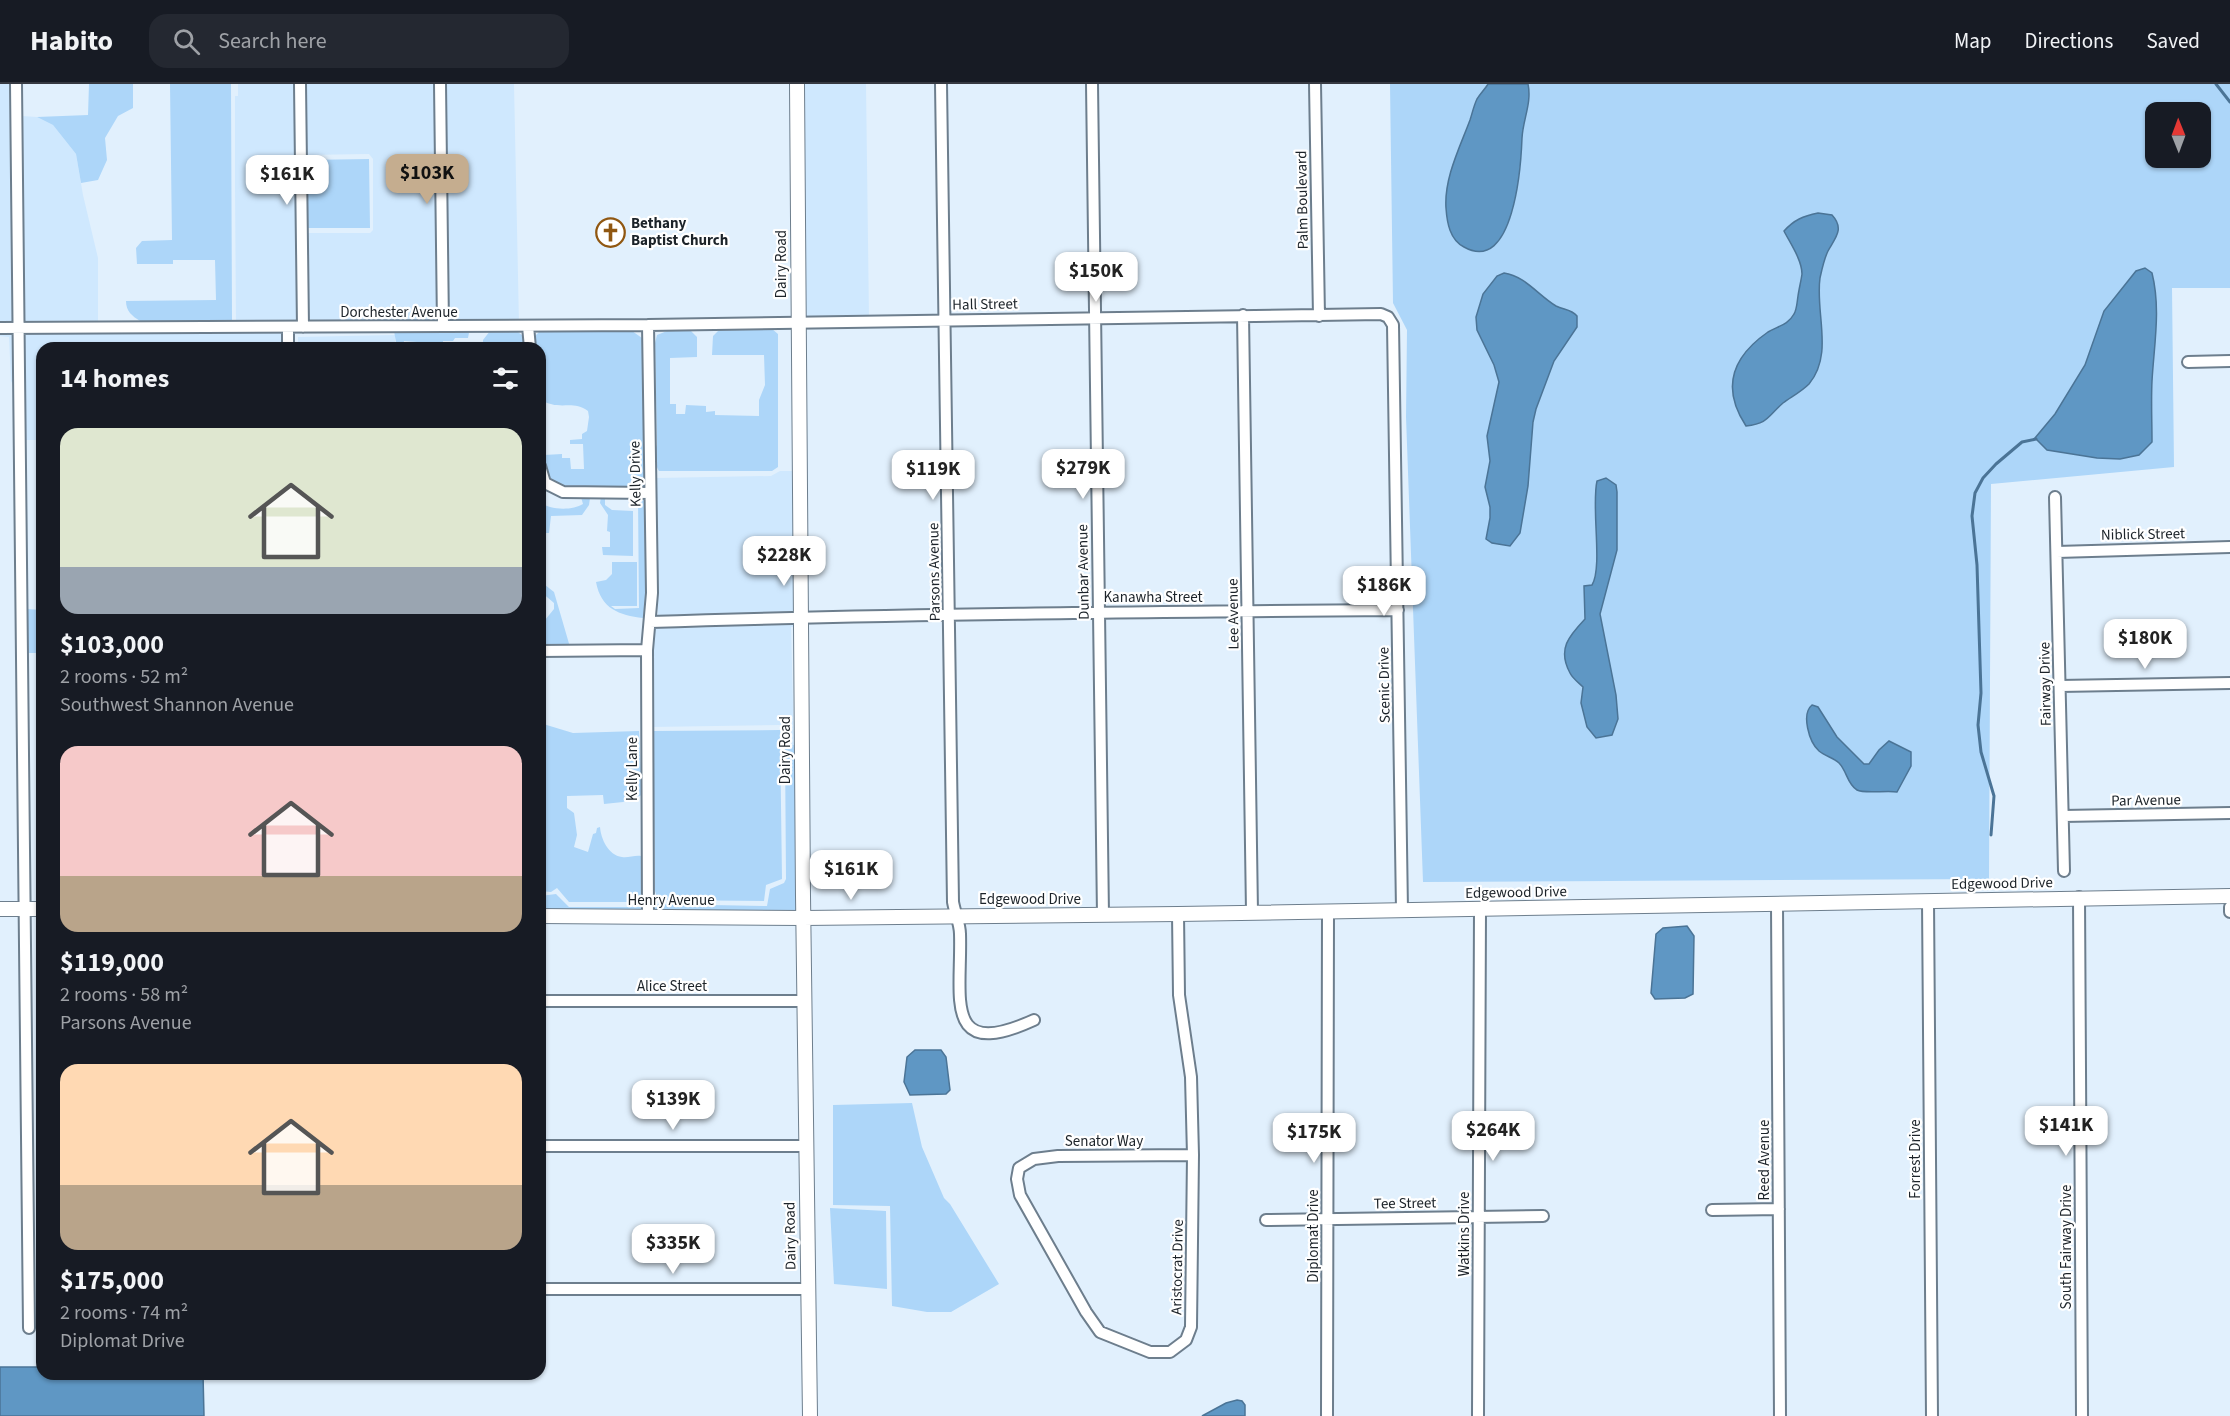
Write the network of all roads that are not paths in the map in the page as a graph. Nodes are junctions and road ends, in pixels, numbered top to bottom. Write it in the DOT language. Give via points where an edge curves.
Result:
graph roads {
  1 [pos="16,84"];
  2 [pos="300,84"];
  3 [pos="440,84"];
  4 [pos="797,84"];
  5 [pos="941,84"];
  6 [pos="1092,84"];
  7 [pos="1315,84"];
  8 [pos="1244,315"];
  9 [pos="1319,316"];
  10 [pos="1095,317"];
  11 [pos="1388,317"];
  12 [pos="945,320"];
  13 [pos="797,322"];
  14 [pos="648,325"];
  15 [pos="443,326"];
  16 [pos="528,326"];
  17 [pos="303,327"];
  18 [pos="0,328"];
  19 [pos="19,328"];
  20 [pos="288,328"];
  21 [pos="288,342"];
  22 [pos="529,342"];
  23 [pos="2230,361"];
  24 [pos="2188,362"];
  25 [pos="546,484"];
  26 [pos="650,493"];
  27 [pos="2055,497"];
  28 [pos="2230,547"];
  29 [pos="2057,552"];
  30 [pos="1398,610"];
  31 [pos="1248,611"];
  32 [pos="1098,612"];
  33 [pos="950,615"];
  34 [pos="800,617"];
  35 [pos="650,622"];
  36 [pos="647,650"];
  37 [pos="546,651"];
  38 [pos="2230,683"];
  39 [pos="2060,686"];
  40 [pos="2230,813"];
  41 [pos="2063,816"];
  42 [pos="2064,871"];
  43 [pos="2230,896"];
  44 [pos="2079,897"];
  45 [pos="1928,901"];
  46 [pos="1777,904"];
  47 [pos="0,909"];
  48 [pos="25,909"];
  49 [pos="36,909"];
  50 [pos="1480,909"];
  51 [pos="1402,910"];
  52 [pos="1252,912"];
  53 [pos="1328,912"];
  54 [pos="1178,914"];
  55 [pos="1103,915"];
  56 [pos="546,916"];
  57 [pos="955,916"];
  58 [pos="648,917"];
  59 [pos="803,918"];
  60 [pos="804,1000"];
  61 [pos="546,1001"];
  62 [pos="1034,1020"];
  63 [pos="546,1146"];
  64 [pos="805,1146"];
  65 [pos="1193,1155"];
  66 [pos="1019,1168"];
  67 [pos="1779,1209"];
  68 [pos="1712,1210"];
  69 [pos="1479,1216"];
  70 [pos="1543,1216"];
  71 [pos="1328,1219"];
  72 [pos="1266,1220"];
  73 [pos="546,1289"];
  74 [pos="807,1289"];
  75 [pos="29,1328"];
  76 [pos="810,1416"];
  77 [pos="1327,1416"];
  78 [pos="1478,1416"];
  79 [pos="1780,1416"];
  80 [pos="1932,1416"];
  81 [pos="2082,1416"];
  1 -- 19 [label="street"];
  2 -- 17 [label="street"];
  3 -- 15 [label="street"];
  4 -- 13 [label="street, Dairy Road"];
  5 -- 12 [label="street, Parsons Avenue"];
  6 -- 10 [label="street, Dunbar Avenue"];
  7 -- 9 [label="street, Palm Boulevard"];
  8 -- 9 [label="street, Hall Street"];
  8 -- 10 [label="street, Hall Street"];
  8 -- 31 [label="street, Lee Avenue"];
  9 -- 11 [label="street, Hall Street"];
  10 -- 12 [label="street, Hall Street"];
  10 -- 32 [label="street, Dunbar Avenue"];
  11 -- 30 [label="street, Scenic Drive" via="1392,325"];
  12 -- 13 [label="street, Hall Street"];
  12 -- 33 [label="street, Parsons Avenue"];
  13 -- 14 [label="street, Dorchester Avenue"];
  13 -- 34 [label="street, Dairy Road"];
  14 -- 16 [label="street, Dorchester Avenue"];
  14 -- 26 [label="street, Kelly Drive"];
  15 -- 16 [label="street, Dorchester Avenue"];
  15 -- 17 [label="street, Dorchester Avenue"];
  16 -- 22 [label="street"];
  17 -- 20 [label="street, Dorchester Avenue"];
  18 -- 19 [label="street, Dorchester Avenue"];
  19 -- 20 [label="street, Dorchester Avenue"];
  19 -- 48 [label="street"];
  20 -- 21 [label="street"];
  23 -- 24 [label="street"];
  25 -- 26 [label="street" via="563,492"];
  26 -- 35 [label="street, Kelly Drive"];
  27 -- 29 [label="street, Fairway Drive"];
  28 -- 29 [label="street, Niblick Street"];
  29 -- 39 [label="street, Fairway Drive"];
  30 -- 31 [label="street, Kanawha Street"];
  30 -- 51 [label="street, Scenic Drive"];
  31 -- 32 [label="street, Kanawha Street"];
  31 -- 52 [label="street, Lee Avenue"];
  32 -- 33 [label="street, Kanawha Street"];
  32 -- 55 [label="street, Dunbar Avenue"];
  33 -- 34 [label="street, Kanawha Street"];
  33 -- 57 [label="street, Parsons Avenue"];
  34 -- 35 [label="street, Kanawha Street"];
  34 -- 59 [label="street, Dairy Road"];
  35 -- 36 [label="street, Kelly Lane"];
  36 -- 37 [label="street"];
  36 -- 58 [label="street, Kelly Lane"];
  38 -- 39 [label="street"];
  39 -- 41 [label="street, Fairway Drive"];
  40 -- 41 [label="street, Par Avenue"];
  41 -- 42 [label="street, Fairway Drive"];
  43 -- 44 [label="street, Edgewood Drive"];
  44 -- 45 [label="street, Edgewood Drive"];
  44 -- 81 [label="street, South Fairway Drive"];
  45 -- 46 [label="street, Edgewood Drive"];
  45 -- 80 [label="street, Forrest Drive"];
  46 -- 50 [label="street, Edgewood Drive"];
  46 -- 67 [label="street, Reed Avenue"];
  47 -- 48 [label="street"];
  48 -- 49 [label="street"];
  48 -- 75 [label="street"];
  50 -- 51 [label="street, Edgewood Drive"];
  50 -- 69 [label="street, Watkins Drive"];
  51 -- 53 [label="street, Edgewood Drive"];
  52 -- 53 [label="street, Edgewood Drive"];
  52 -- 54 [label="street, Edgewood Drive"];
  53 -- 71 [label="street, Diplomat Drive"];
  54 -- 55 [label="street, Edgewood Drive"];
  54 -- 65 [label="street, Aristocrat Drive" via="1179,995 1191,1077"];
  55 -- 57 [label="street, Edgewood Drive"];
  56 -- 58 [label="street, Henry Avenue"];
  57 -- 59 [label="street, Edgewood Drive"];
  57 -- 62 [label="street, Parsons Avenue" via="960,930 961,1012 966,1026 989,1033 1012,1030"];
  58 -- 59 [label="street, Henry Avenue"];
  59 -- 60 [label="street, Dairy Road"];
  60 -- 61 [label="street, Alice Street"];
  60 -- 64 [label="street, Dairy Road"];
  63 -- 64 [label="street"];
  64 -- 74 [label="street, Dairy Road"];
  65 -- 66 [label="street, Senator Way" via="1049,1157 1034,1159"];
  65 -- 66 [label="street, Aristocrat Drive" via="1191,1327 1186,1340 1170,1352 1150,1352 1100,1332 1020,1195"];
  67 -- 68 [label="street"];
  67 -- 79 [label="street, Reed Avenue"];
  69 -- 70 [label="street, Tee Street"];
  69 -- 71 [label="street, Tee Street"];
  69 -- 78 [label="street, Watkins Drive"];
  71 -- 72 [label="street, Tee Street"];
  71 -- 77 [label="street, Diplomat Drive"];
  73 -- 74 [label="street"];
  74 -- 76 [label="street, Dairy Road"];
}
